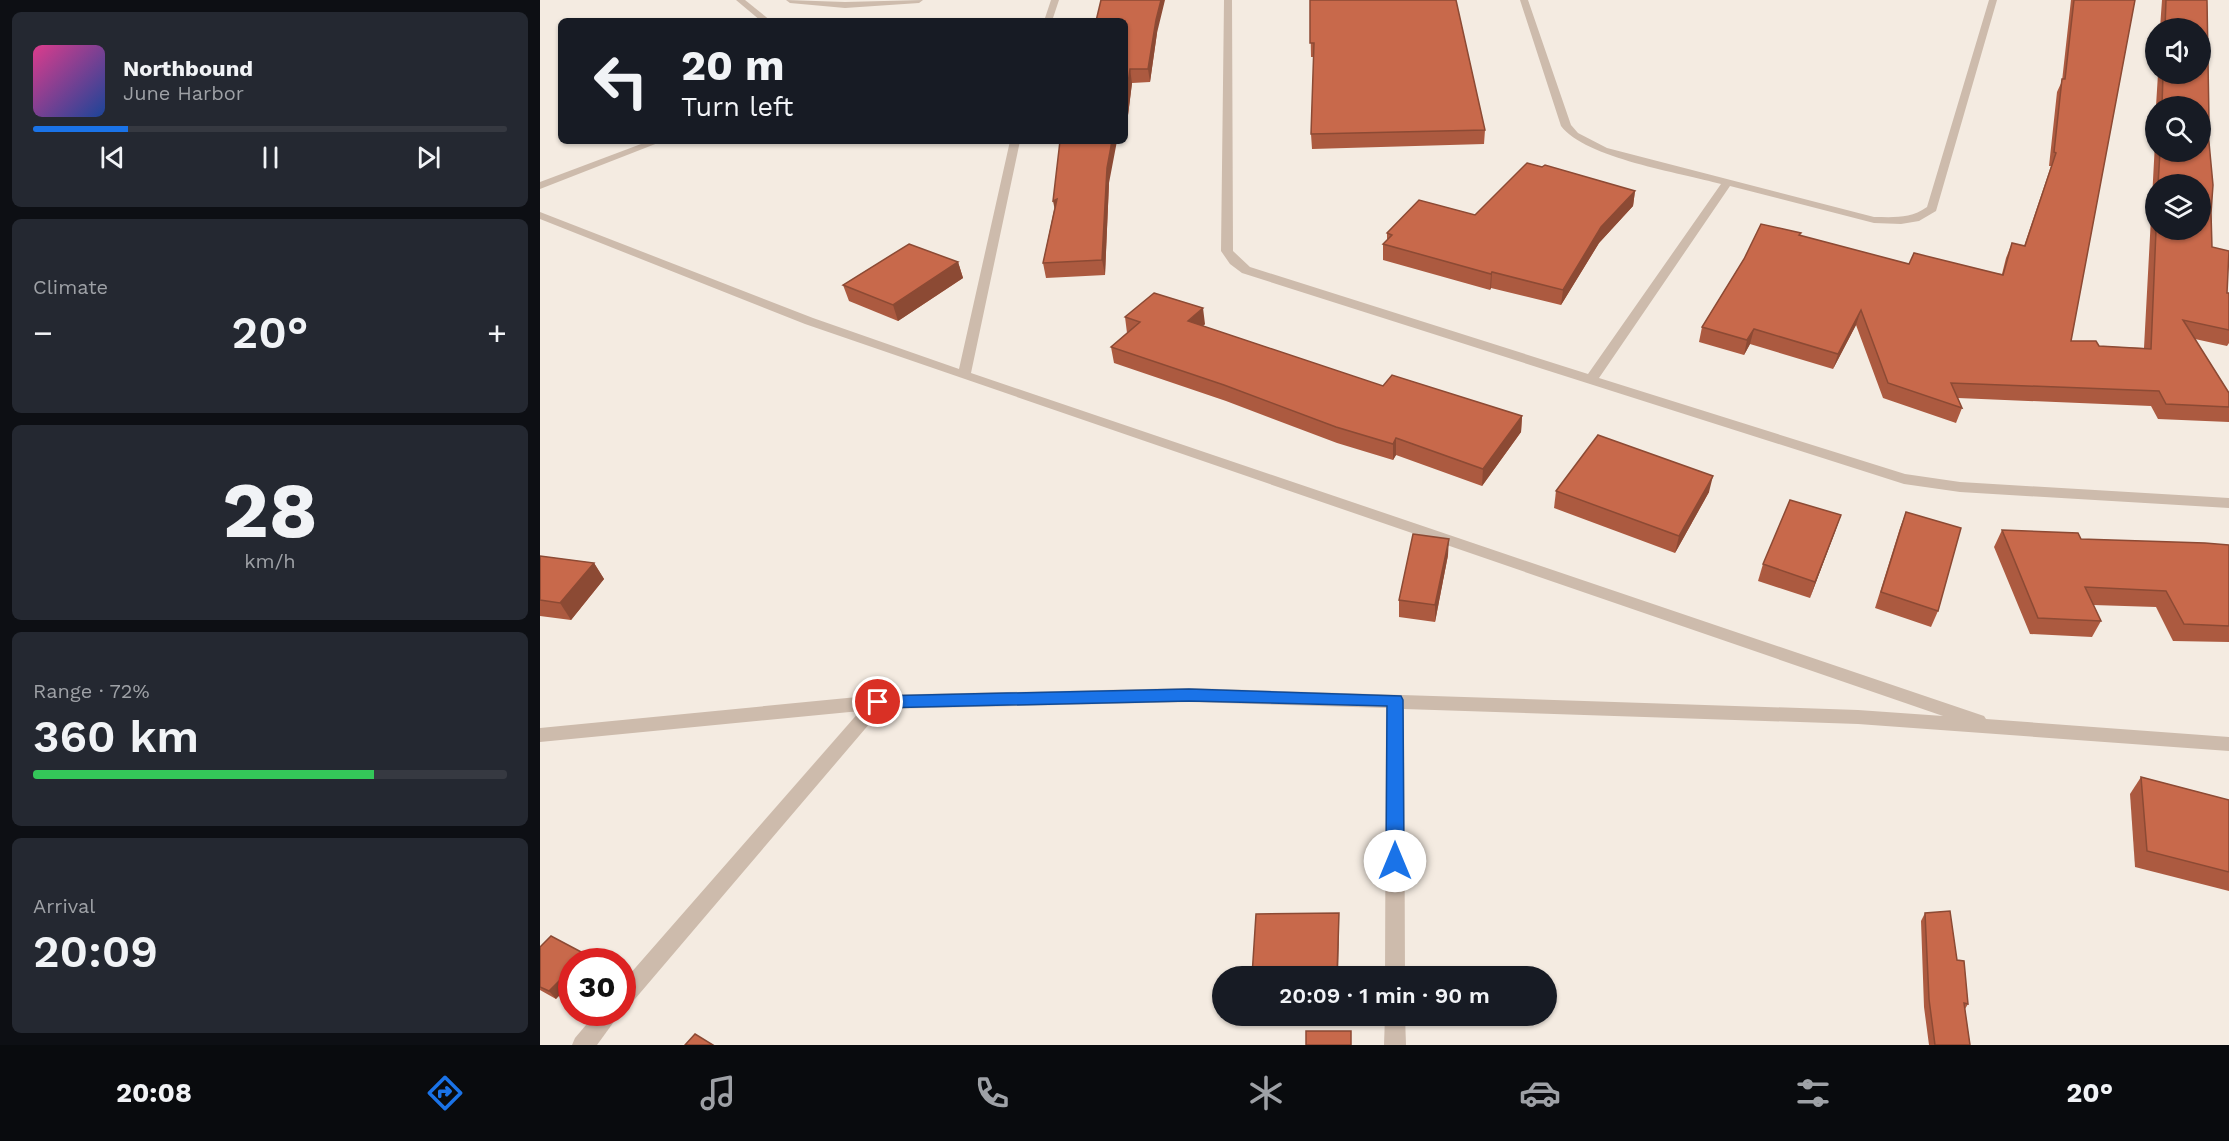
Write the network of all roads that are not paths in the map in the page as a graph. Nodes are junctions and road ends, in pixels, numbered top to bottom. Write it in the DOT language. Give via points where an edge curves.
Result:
graph roads {
  1 [pos="740,0"];
  2 [pos="790,0"];
  3 [pos="919,0"];
  4 [pos="1055,0"];
  5 [pos="1228,0"];
  6 [pos="1524,0"];
  7 [pos="1993,0"];
  8 [pos="763,18"];
  9 [pos="1049,18"];
  10 [pos="650,144"];
  11 [pos="1014,144"];
  12 [pos="1727,183"];
  13 [pos="540,186"];
  14 [pos="540,215"];
  15 [pos="964,375"];
  16 [pos="1591,379"];
  17 [pos="2229,503"];
  18 [pos="1395,700"];
  19 [pos="878,702"];
  20 [pos="2000,729"];
  21 [pos="540,735"];
  22 [pos="2229,744"];
  23 [pos="1395,966"];
  24 [pos="636,983"];
  25 [pos="599,1026"];
  26 [pos="1395,1026"];
  27 [pos="583,1045"];
  28 [pos="1395,1045"];
  1 -- 8 [label="street"];
  2 -- 3 [label="street" via="844,4"];
  4 -- 9 [label="street"];
  5 -- 16 [label="street" via="1227,251 1234,261 1246,270"];
  6 -- 12 [label="street" via="1566,126 1574,135 1603,150"];
  7 -- 12 [label="street" via="1932,209 1919,218 1874,220"];
  10 -- 13 [label="street"];
  11 -- 15 [label="street"];
  12 -- 16 [label="street"];
  14 -- 15 [label="street" via="809,321"];
  15 -- 20 [label="street"];
  16 -- 17 [label="street" via="1904,479 1960,487"];
  18 -- 19 [label="street" via="1189,695"];
  18 -- 20 [label="street" via="1858,717"];
  18 -- 23 [label="street"];
  19 -- 21 [label="street"];
  19 -- 24 [label="street"];
  20 -- 22 [label="street"];
  25 -- 27 [label="street"];
  26 -- 28 [label="street"];
}
